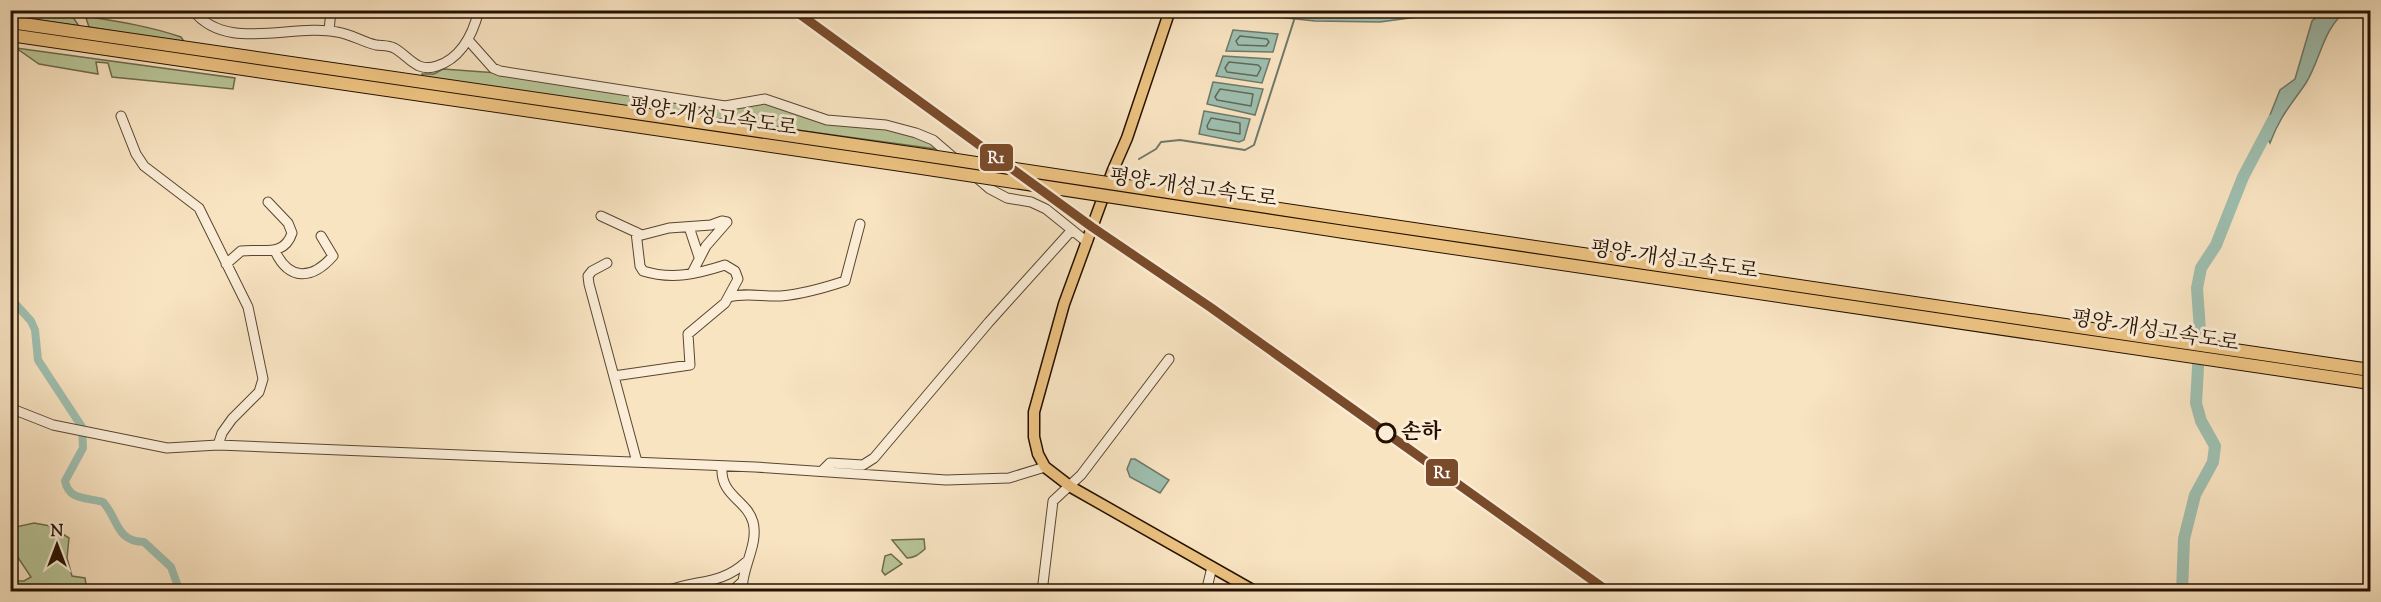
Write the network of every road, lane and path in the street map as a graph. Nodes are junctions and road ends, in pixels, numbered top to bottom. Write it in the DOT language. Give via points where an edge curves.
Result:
graph roads {
  1 [pos="193,10"];
  2 [pos="331,10"];
  3 [pos="479,10"];
  4 [pos="1170,10"];
  5 [pos="10,22"];
  6 [pos="329,31"];
  7 [pos="10,35"];
  8 [pos="469,41"];
  9 [pos="121,116"];
  10 [pos="268,202"];
  11 [pos="601,216"];
  12 [pos="860,224"];
  13 [pos="1345,225"];
  14 [pos="689,226"];
  15 [pos="1071,231"];
  16 [pos="636,232"];
  17 [pos="321,236"];
  18 [pos="1087,242"];
  19 [pos="275,251"];
  20 [pos="699,257"];
  21 [pos="607,263"];
  22 [pos="226,264"];
  23 [pos="692,273"];
  24 [pos="729,297"];
  25 [pos="1169,360"];
  26 [pos="2370,370"];
  27 [pos="614,376"];
  28 [pos="2370,383"];
  29 [pos="10,408"];
  30 [pos="218,446"];
  31 [pos="638,462"];
  32 [pos="722,467"];
  33 [pos="1045,467"];
  34 [pos="822,471"];
  35 [pos="1071,486"];
  36 [pos="746,562"];
  37 [pos="1212,567"];
  38 [pos="742,587"];
  39 [pos="665,591"];
  40 [pos="731,591"];
  41 [pos="1042,591"];
  42 [pos="1206,591"];
  43 [pos="1256,591"];
  1 -- 6 [label="street" via="219,30"];
  2 -- 6 [label="street"];
  3 -- 8 [label="street"];
  4 -- 18 [label="main road"];
  5 -- 13 [label="highway, 평양-개성고속도로, bridge" via="917,154"];
  6 -- 8 [label="street" via="390,47 424,68 448,61"];
  7 -- 13 [label="highway, 평양-개성고속도로, bridge" via="915,167"];
  8 -- 15 [label="street" via="500,71 725,106 765,99 827,120 886,124 916,133 933,140 990,189 1046,209"];
  9 -- 22 [label="street" via="144,166 199,208"];
  10 -- 19 [label="street" via="292,233 289,242"];
  11 -- 16 [label="street"];
  12 -- 24 [label="street" via="845,281 810,292"];
  13 -- 26 [label="highway, 평양-개성고속도로"];
  13 -- 28 [label="highway, 평양-개성고속도로"];
  14 -- 16 [label="street" via="647,235"];
  14 -- 20 [label="street"];
  14 -- 20 [label="street" via="727,222"];
  15 -- 18 [label="street"];
  15 -- 34 [label="street" via="874,458 863,465 830,463"];
  16 -- 23 [label="street" via="643,271 678,276"];
  17 -- 19 [label="street" via="333,256 309,273 292,273"];
  18 -- 33 [label="main road" via="1064,304 1034,412 1034,437"];
  19 -- 22 [label="street" via="241,251"];
  20 -- 23 [label="street"];
  21 -- 27 [label="street" via="588,276"];
  22 -- 30 [label="street" via="249,307 263,379 259,392 222,433"];
  23 -- 24 [label="street" via="730,265 738,279"];
  24 -- 27 [label="street" via="688,334 690,365"];
  25 -- 35 [label="street"];
  27 -- 31 [label="street"];
  29 -- 30 [label="street" via="54,425 167,448"];
  30 -- 31 [label="street"];
  31 -- 32 [label="street"];
  32 -- 34 [label="street"];
  32 -- 36 [label="street" via="721,478 753,522 754,539"];
  33 -- 34 [label="street" via="1009,478 946,480"];
  33 -- 35 [label="main road"];
  35 -- 37 [label="main road"];
  35 -- 41 [label="street" via="1053,501"];
  36 -- 38 [label="street"];
  36 -- 39 [label="street" via="733,574 714,581"];
  37 -- 42 [label="street"];
  37 -- 43 [label="main road"];
  38 -- 40 [label="street"];
}
